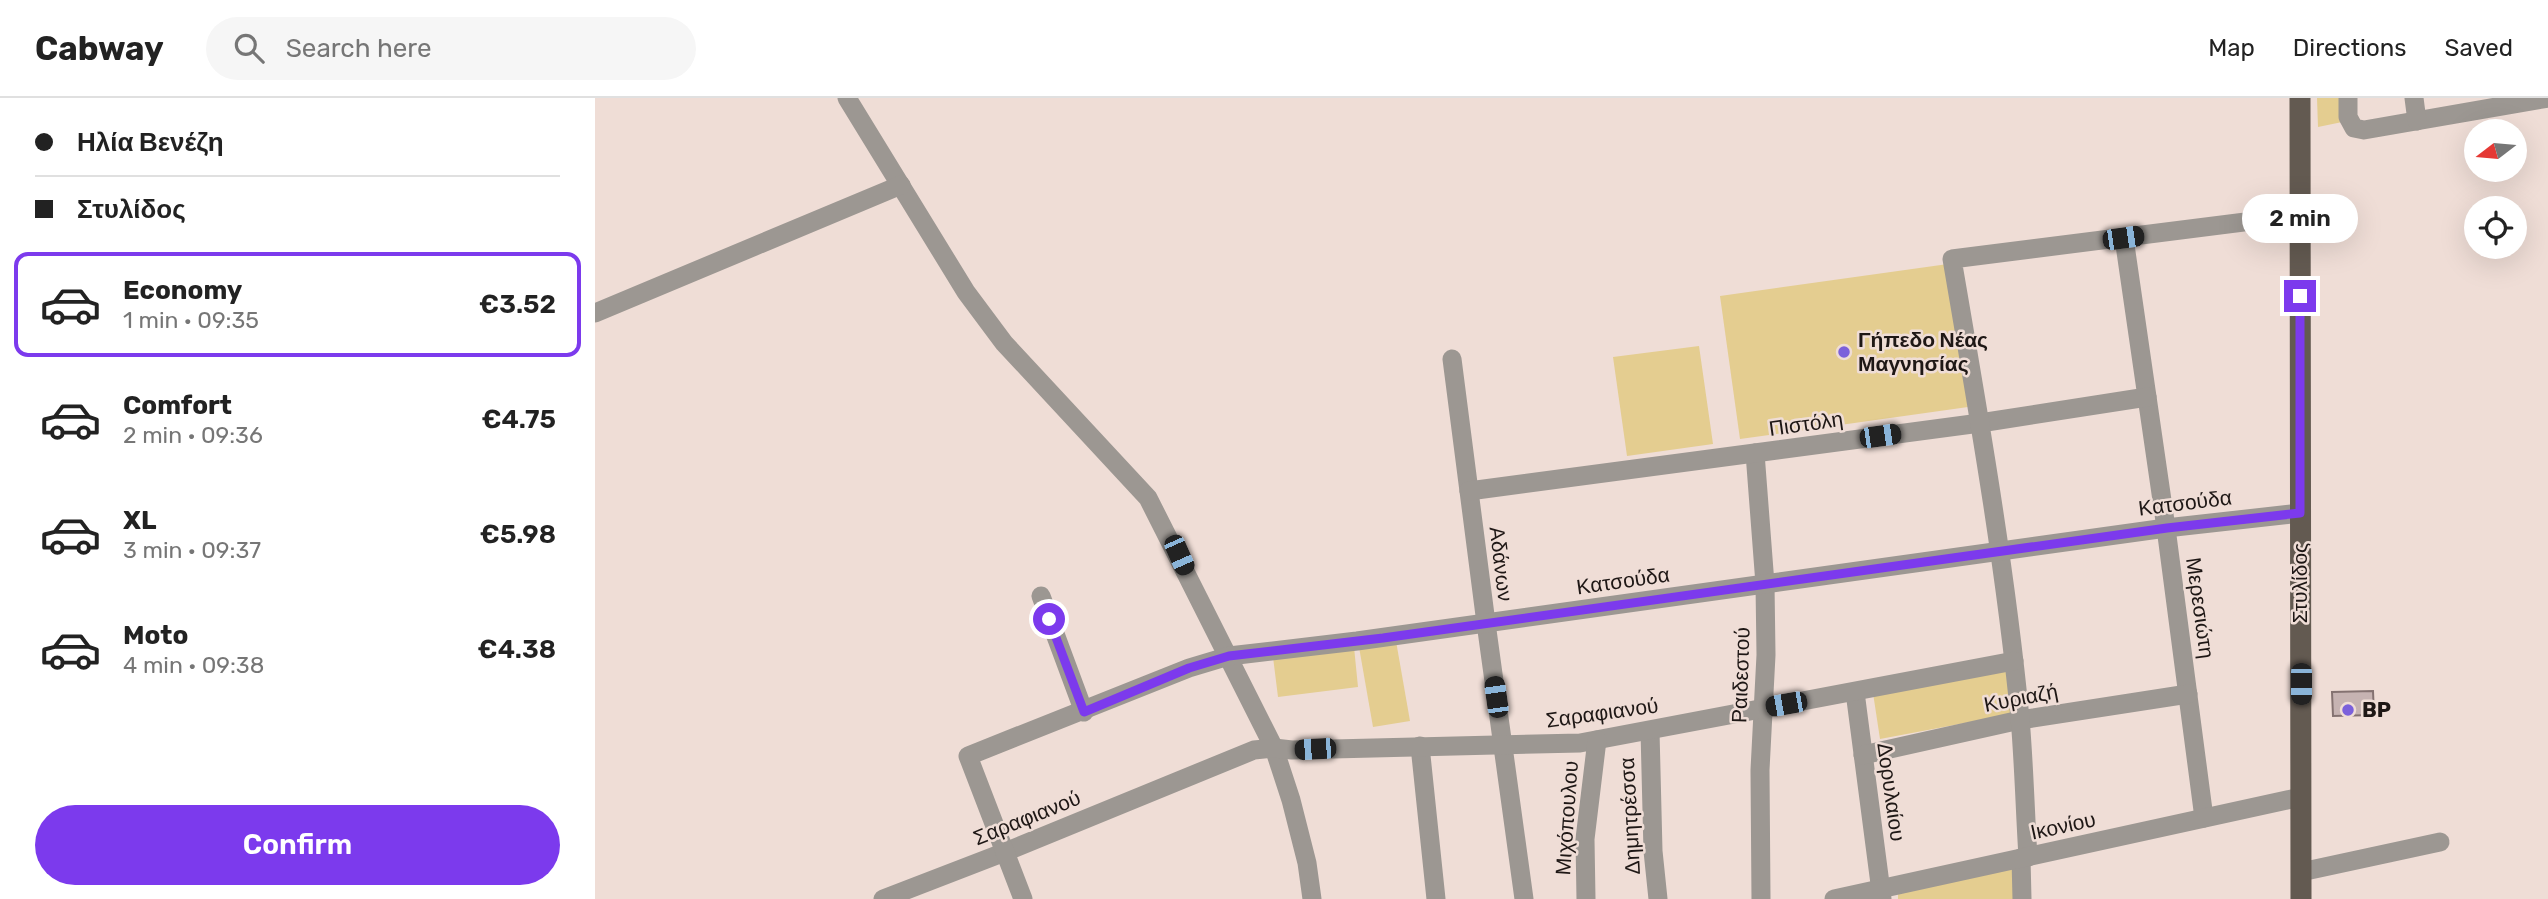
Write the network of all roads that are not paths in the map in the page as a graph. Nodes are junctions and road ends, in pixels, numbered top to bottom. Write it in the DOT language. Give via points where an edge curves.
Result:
graph roads {
  1 [pos="847,98"];
  2 [pos="2300,98"];
  3 [pos="2347,98"];
  4 [pos="2414,98"];
  5 [pos="2548,99"];
  6 [pos="2480,104"];
  7 [pos="2417,121"];
  8 [pos="901,185"];
  9 [pos="2300,215"];
  10 [pos="2123,238"];
  11 [pos="595,313"];
  12 [pos="1453,359"];
  13 [pos="2147,397"];
  14 [pos="1980,423"];
  15 [pos="1755,453"];
  16 [pos="1469,491"];
  17 [pos="2300,513"];
  18 [pos="2167,528"];
  19 [pos="1999,551"];
  20 [pos="1765,584"];
  21 [pos="1041,596"];
  22 [pos="1486,624"];
  23 [pos="1229,656"];
  24 [pos="2014,661"];
  25 [pos="1855,692"];
  26 [pos="2188,694"];
  27 [pos="1763,707"];
  28 [pos="1084,712"];
  29 [pos="2020,720"];
  30 [pos="1650,731"];
  31 [pos="1597,740"];
  32 [pos="1502,745"];
  33 [pos="1420,746"];
  34 [pos="1274,748"];
  35 [pos="1863,755"];
  36 [pos="2301,797"];
  37 [pos="2204,818"];
  38 [pos="2440,842"];
  39 [pos="1005,852"];
  40 [pos="2024,857"];
  41 [pos="2301,872"];
  42 [pos="1882,894"];
  43 [pos="904,895"];
  44 [pos="883,899"];
  45 [pos="1023,899"];
  46 [pos="1311,899"];
  47 [pos="1436,899"];
  48 [pos="1524,899"];
  49 [pos="1586,899"];
  50 [pos="1658,899"];
  51 [pos="1761,899"];
  52 [pos="1834,899"];
  53 [pos="2022,899"];
  54 [pos="2301,899"];
  1 -- 8 [label="street"];
  2 -- 9 [label="main road, Στυλίδος"];
  3 -- 7 [label="street" via="2354,128"];
  4 -- 7 [label="street"];
  5 -- 6 [label="street"];
  6 -- 7 [label="street"];
  8 -- 11 [label="street"];
  8 -- 23 [label="street" via="966,292 1004,343 1149,498"];
  9 -- 10 [label="street"];
  9 -- 17 [label="main road, Στυλίδος"];
  10 -- 13 [label="street, Μερεσιώτη"];
  10 -- 14 [label="street" via="1952,259"];
  12 -- 16 [label="street, Αδάνων"];
  13 -- 14 [label="street, Πιστόλη"];
  13 -- 18 [label="street, Μερεσιώτη"];
  14 -- 15 [label="street, Πιστόλη"];
  14 -- 19 [label="street"];
  15 -- 16 [label="street, Πιστόλη"];
  15 -- 20 [label="street, Ραιδεστού"];
  16 -- 22 [label="street, Αδάνων"];
  17 -- 18 [label="street, Κατσούδα"];
  17 -- 36 [label="main road, Στυλίδος"];
  18 -- 19 [label="street, Κατσούδα"];
  18 -- 26 [label="street, Μερεσιώτη"];
  19 -- 20 [label="street, Κατσούδα"];
  19 -- 24 [label="street"];
  20 -- 22 [label="street, Κατσούδα"];
  20 -- 27 [label="street, Ραιδεστού"];
  21 -- 28 [label="street"];
  22 -- 23 [label="street, Κατσούδα"];
  22 -- 32 [label="street, Αδάνων"];
  23 -- 28 [label="street, Κατσούδα"];
  23 -- 34 [label="street"];
  24 -- 25 [label="street, Σαραφιανού"];
  24 -- 29 [label="street"];
  25 -- 27 [label="street, Σαραφιανού"];
  25 -- 35 [label="street, Δορυλαίου"];
  26 -- 29 [label="street, Κυριαζή"];
  26 -- 37 [label="street, Μερεσιώτη"];
  27 -- 30 [label="street, Σαραφιανού"];
  27 -- 51 [label="street, Ραιδεστού"];
  28 -- 39 [label="street, Κατσούδα" via="968,756"];
  29 -- 35 [label="street, Κυριαζή"];
  29 -- 40 [label="street"];
  30 -- 31 [label="street, Σαραφιανού"];
  30 -- 50 [label="street, Δημητρέσσα"];
  31 -- 32 [label="street, Σαραφιανού"];
  31 -- 49 [label="street, Μιχόπουλου" via="1585,839"];
  32 -- 33 [label="street, Σαραφιανού"];
  32 -- 48 [label="street, Αδάνων"];
  33 -- 34 [label="street, Σαραφιανού"];
  33 -- 47 [label="street"];
  34 -- 39 [label="street, Σαραφιανού" via="1254,750"];
  34 -- 46 [label="street" via="1304,850"];
  35 -- 42 [label="street, Δορυλαίου"];
  36 -- 37 [label="street, Ικονίου"];
  36 -- 41 [label="main road, Στυλίδος"];
  37 -- 40 [label="street, Ικονίου"];
  38 -- 41 [label="street"];
  39 -- 43 [label="street, Σαραφιανού"];
  39 -- 45 [label="street"];
  40 -- 42 [label="street, Ικονίου"];
  40 -- 53 [label="street"];
  41 -- 54 [label="main road, Στυλίδος"];
  42 -- 52 [label="street, Ικονίου"];
  43 -- 44 [label="street, Σαραφιανού"];
}
